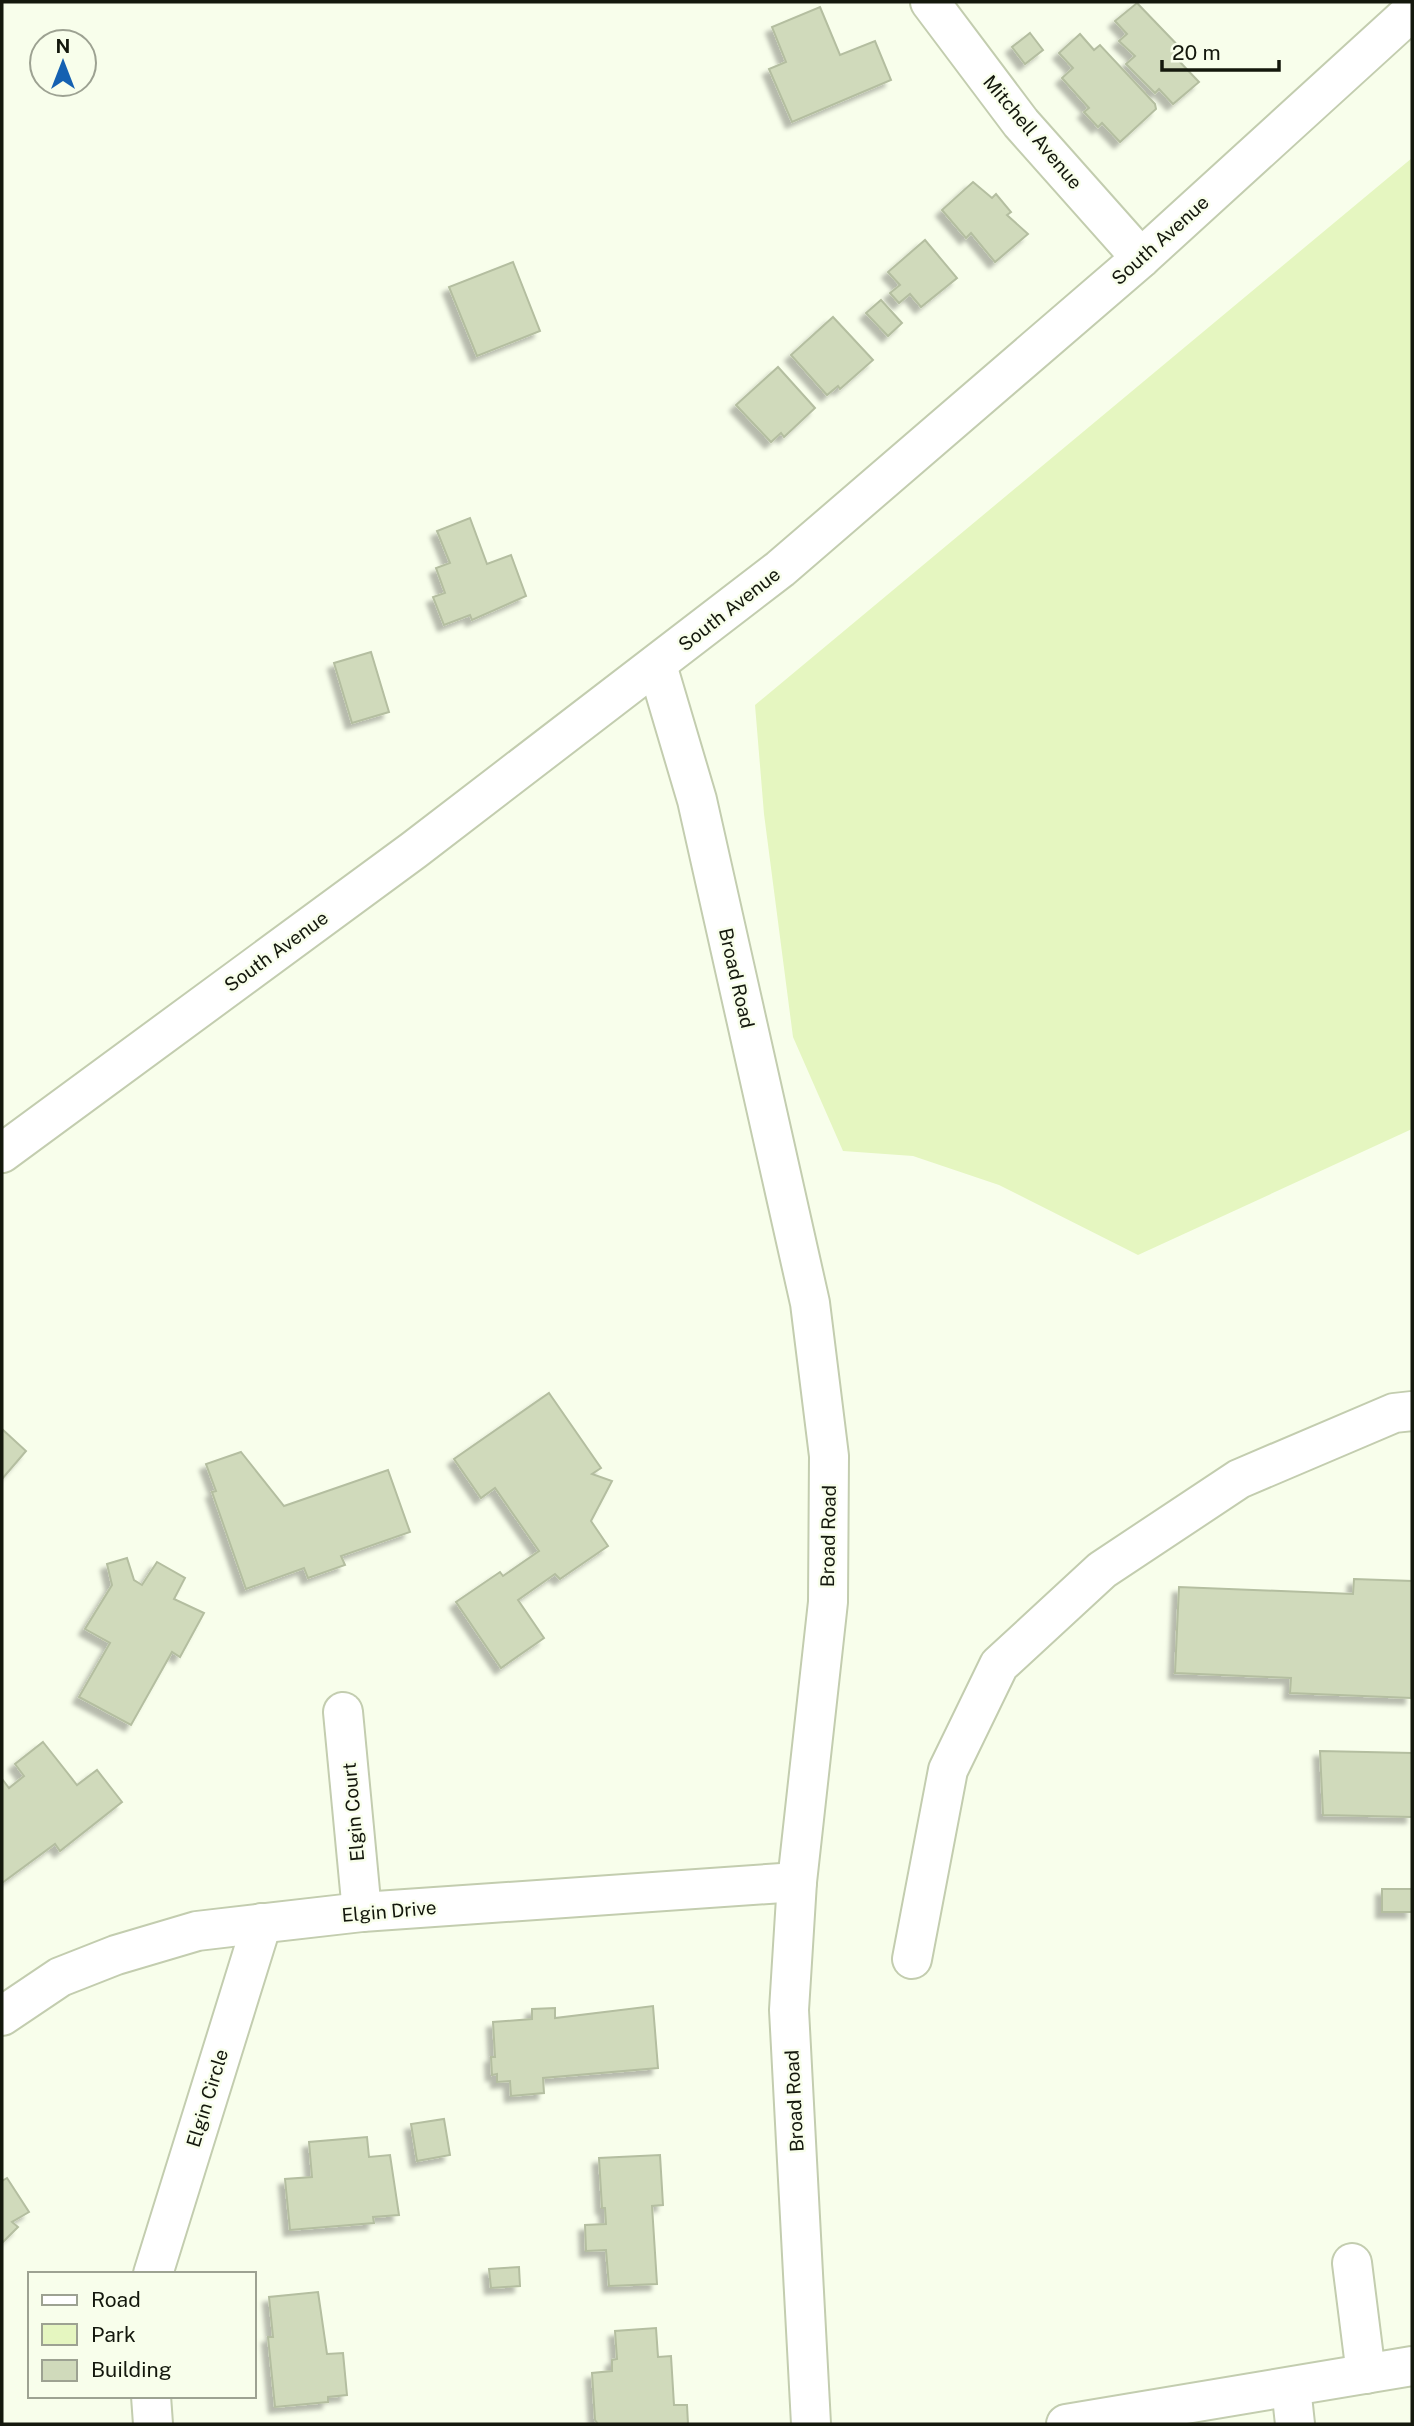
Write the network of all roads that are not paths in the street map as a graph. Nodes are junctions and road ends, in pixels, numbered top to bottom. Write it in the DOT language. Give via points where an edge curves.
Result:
graph roads {
  1 [pos="930,2"];
  2 [pos="1412,11"];
  3 [pos="1141,258"];
  4 [pos="657,665"];
  5 [pos="2,1153"];
  6 [pos="1412,1411"];
  7 [pos="343,1712"];
  8 [pos="797,1881"];
  9 [pos="362,1912"];
  10 [pos="262,1923"];
  11 [pos="912,1959"];
  12 [pos="2,2016"];
  13 [pos="1352,2263"];
  14 [pos="154,2272"];
  15 [pos="1412,2366"];
  16 [pos="1366,2374"];
  17 [pos="1291,2387"];
  18 [pos="150,2398"];
  19 [pos="153,2424"];
  20 [pos="811,2424"];
  21 [pos="1066,2424"];
  22 [pos="1295,2424"];
  1 -- 3 [label="street, Mitchell Avenue" via="1021,123"];
  2 -- 3 [label="street, South Avenue"];
  3 -- 4 [label="street, South Avenue" via="789,561"];
  4 -- 5 [label="street, South Avenue"];
  4 -- 8 [label="street, Broad Road" via="696,800 807,1289 830,1456 828,1602"];
  6 -- 11 [label="street" via="1394,1413 1239,1479 1101,1570 999,1665 948,1770"];
  7 -- 9 [label="street, Elgin Court"];
  8 -- 9 [label="street, Elgin Drive"];
  8 -- 20 [label="street, Broad Road" via="789,2010"];
  9 -- 10 [label="street, Elgin Drive"];
  10 -- 12 [label="street, Elgin Drive" via="197,1931 116,1955 60,1977"];
  10 -- 14 [label="street, Elgin Circle"];
  13 -- 16 [label="street"];
  15 -- 16 [label="street"];
  16 -- 17 [label="street"];
  17 -- 21 [label="street"];
  17 -- 22 [label="street"];
  18 -- 19 [label="street"];
}
